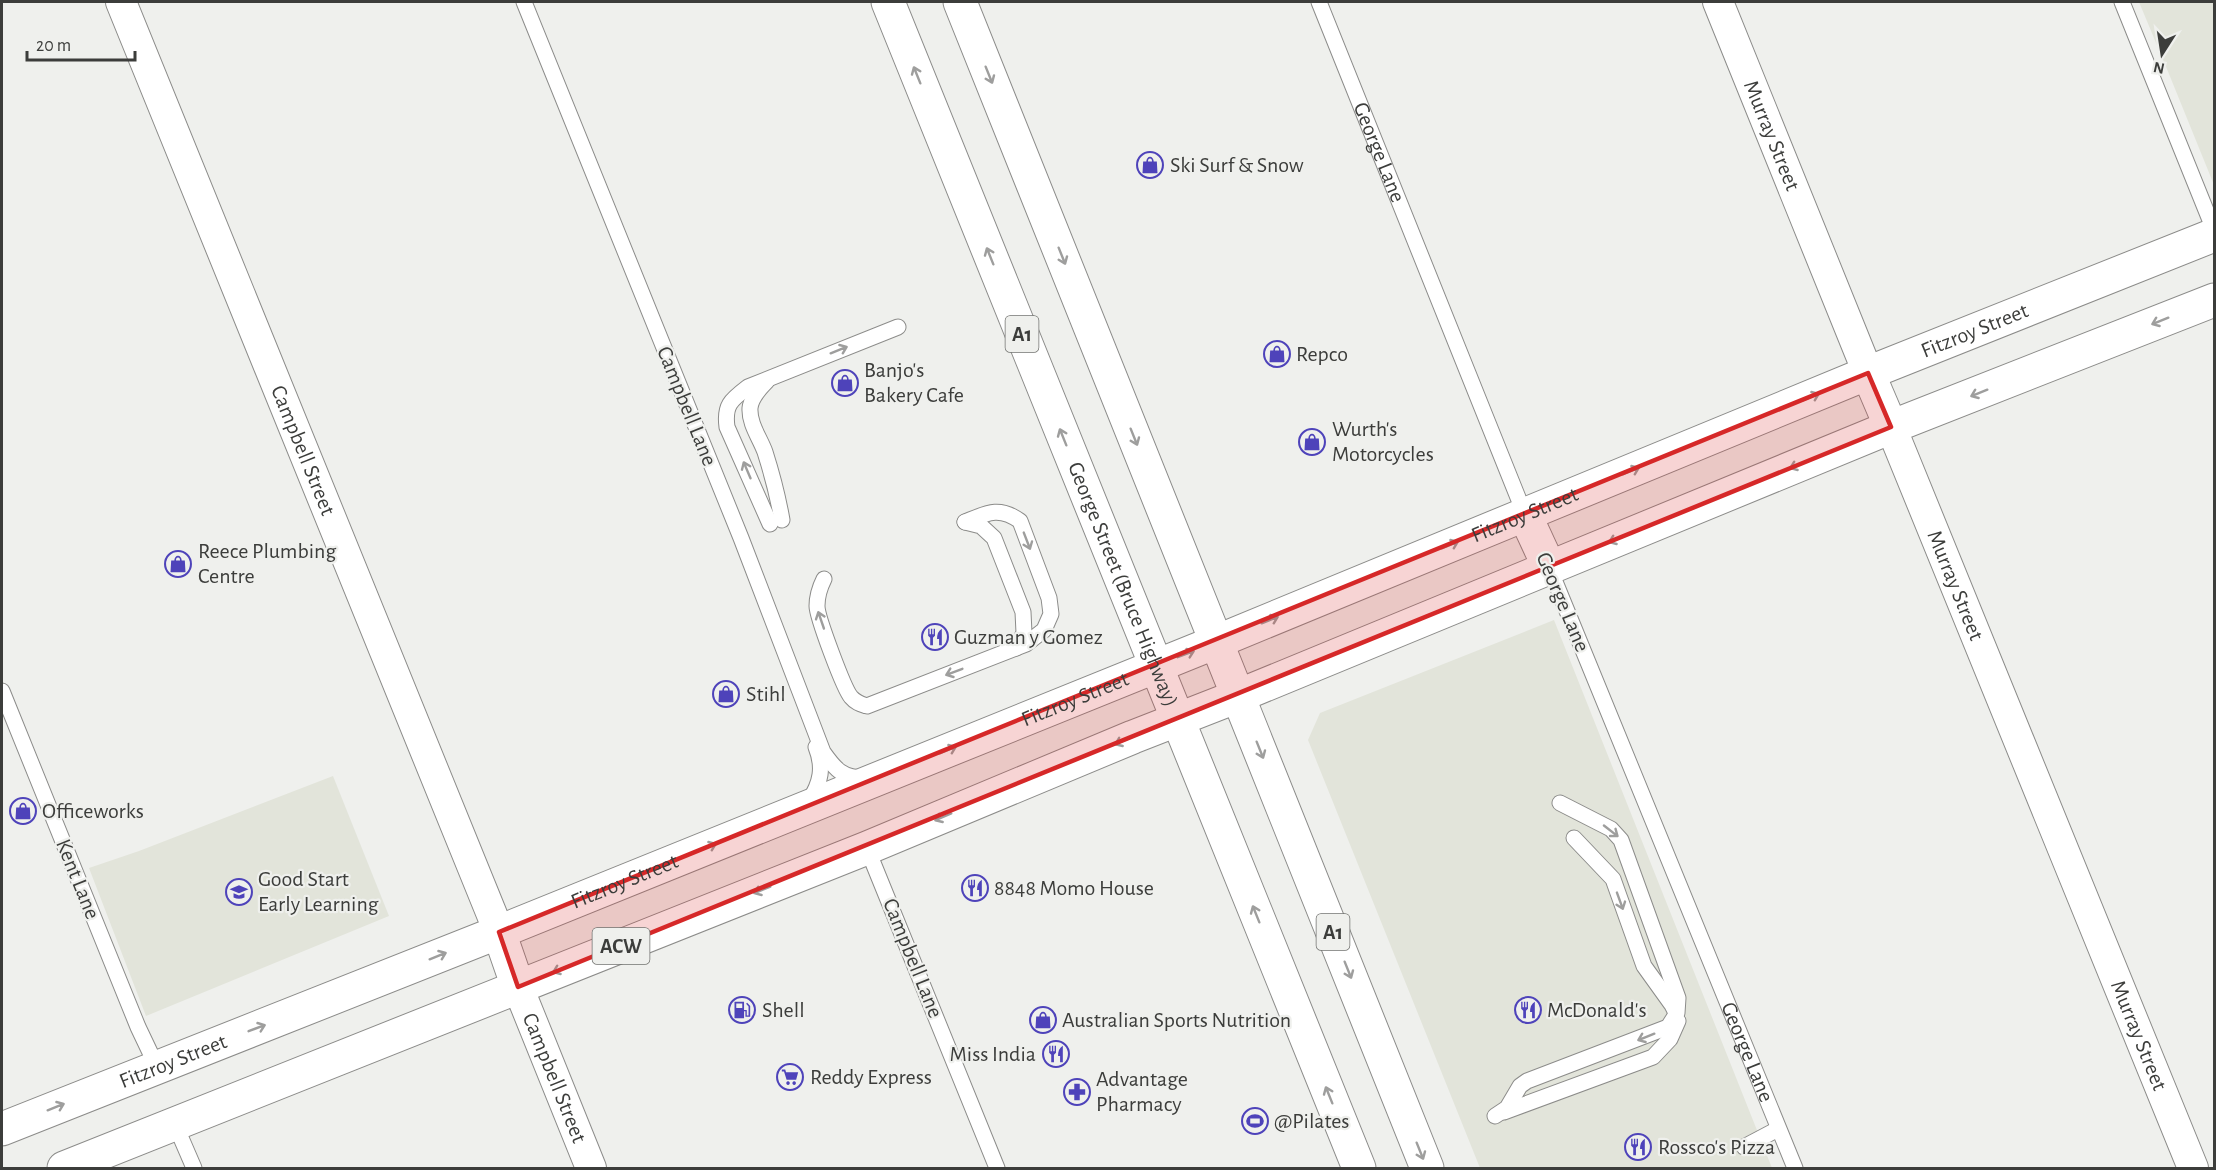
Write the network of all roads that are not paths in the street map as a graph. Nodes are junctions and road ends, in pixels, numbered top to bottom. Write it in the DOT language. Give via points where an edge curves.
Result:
graph roads {
  1 [pos="121,2"];
  2 [pos="524,2"];
  3 [pos="888,2"];
  4 [pos="960,2"];
  5 [pos="1319,2"];
  6 [pos="1718,2"];
  7 [pos="2122,2"];
  8 [pos="2214,230"];
  9 [pos="2214,235"];
  10 [pos="2214,300"];
  11 [pos="898,327"];
  12 [pos="1868,373"];
  13 [pos="769,378"];
  14 [pos="687,405"];
  15 [pos="1891,427"];
  16 [pos="1525,514"];
  17 [pos="1549,567"];
  18 [pos="824,579"];
  19 [pos="1216,642"];
  20 [pos="1016,648"];
  21 [pos="1155,666"];
  22 [pos="2,691"];
  23 [pos="1238,696"];
  24 [pos="1177,719"];
  25 [pos="877,778"];
  26 [pos="1560,803"];
  27 [pos="804,808"];
  28 [pos="1574,838"];
  29 [pos="867,848"];
  30 [pos="499,932"];
  31 [pos="518,987"];
  32 [pos="1678,998"];
  33 [pos="1676,1015"];
  34 [pos="157,1067"];
  35 [pos="175,1124"];
  36 [pos="2,1129"];
  37 [pos="1778,1129"];
  38 [pos="1744,1147"];
  39 [pos="64,1168"];
  40 [pos="194,1168"];
  41 [pos="591,1168"];
  42 [pos="997,1168"];
  43 [pos="1359,1168"];
  44 [pos="1427,1168"];
  45 [pos="1795,1168"];
  46 [pos="2193,1168"];
  1 -- 30 [label="street, Campbell Street"];
  2 -- 14 [label="lane, Campbell Lane"];
  21 -- 3 [label="main road, George Street (Bruce Highway) / A1, one-way"];
  4 -- 19 [label="main road, A1, one-way"];
  5 -- 16 [label="lane, George Lane"];
  6 -- 12 [label="street, Murray Street"];
  7 -- 8 [label="lane"];
  9 -- 12 [label="main road, Fitzroy Street"];
  10 -- 15 [label="main road, one-way"];
  13 -- 11 [label="lane, one-way"];
  12 -- 15 [label="main road, Murray Street"];
  16 -- 12 [label="main road, Fitzroy Street, one-way"];
  13 -- 13 [label="lane, one-way" via="754,396 750,411 775,484 776,522 727,427 725,415 733,398"];
  14 -- 25 [label="lane, Campbell Lane" via="823,752 836,770 846,775"];
  14 -- 27 [label="lane" via="706,472 818,752 821,775"];
  15 -- 17 [label="main road, one-way"];
  15 -- 46 [label="street, Murray Street"];
  16 -- 17 [label="main road, George Lane"];
  19 -- 16 [label="main road, Fitzroy Street, one-way"];
  17 -- 23 [label="main road"];
  17 -- 37 [label="lane, George Lane"];
  20 -- 18 [label="lane, one-way" via="867,706 859,704 850,697 817,608"];
  21 -- 19 [label="main road, Fitzroy Street, one-way"];
  19 -- 23 [label="main road, A1"];
  20 -- 20 [label="lane, one-way" via="1024,633 1023,612 994,538 981,526 965,522 986,513 1010,514 1020,521 1049,598 1051,614 1044,630"];
  21 -- 24 [label="main road, George Street (Bruce Highway) / A1"];
  25 -- 21 [label="main road, Fitzroy Street / ACW, one-way"];
  22 -- 34 [label="lane, Kent Lane"];
  23 -- 24 [label="main road, ACW"];
  23 -- 44 [label="main road, A1, one-way"];
  24 -- 29 [label="main road, ACW, one-way"];
  43 -- 24 [label="main road, George Street (Bruce Highway) / A1, one-way"];
  25 -- 27 [label="main road, Fitzroy Street / ACW"];
  26 -- 32 [label="lane, one-way" via="1611,829 1622,840"];
  30 -- 27 [label="main road, Fitzroy Street / ACW, one-way"];
  28 -- 33 [label="lane, one-way" via="1613,879 1644,966"];
  29 -- 31 [label="main road, ACW, one-way"];
  29 -- 42 [label="lane, Campbell Lane"];
  30 -- 31 [label="main road"];
  34 -- 30 [label="main road, Fitzroy Street / ACW, one-way"];
  31 -- 35 [label="main road, ACW"];
  31 -- 41 [label="street, Campbell Street"];
  32 -- 33 [label="lane"];
  33 -- 32 [label="lane, one-way" via="1668,1027 1527,1081 1496,1116 1653,1057 1670,1039 1679,1018"];
  36 -- 34 [label="main road, Fitzroy Street / ACW, one-way"];
  35 -- 39 [label="main road, ACW"];
  35 -- 40 [label="lane"];
  37 -- 38 [label="lane"];
  37 -- 45 [label="lane, George Lane"];
}
